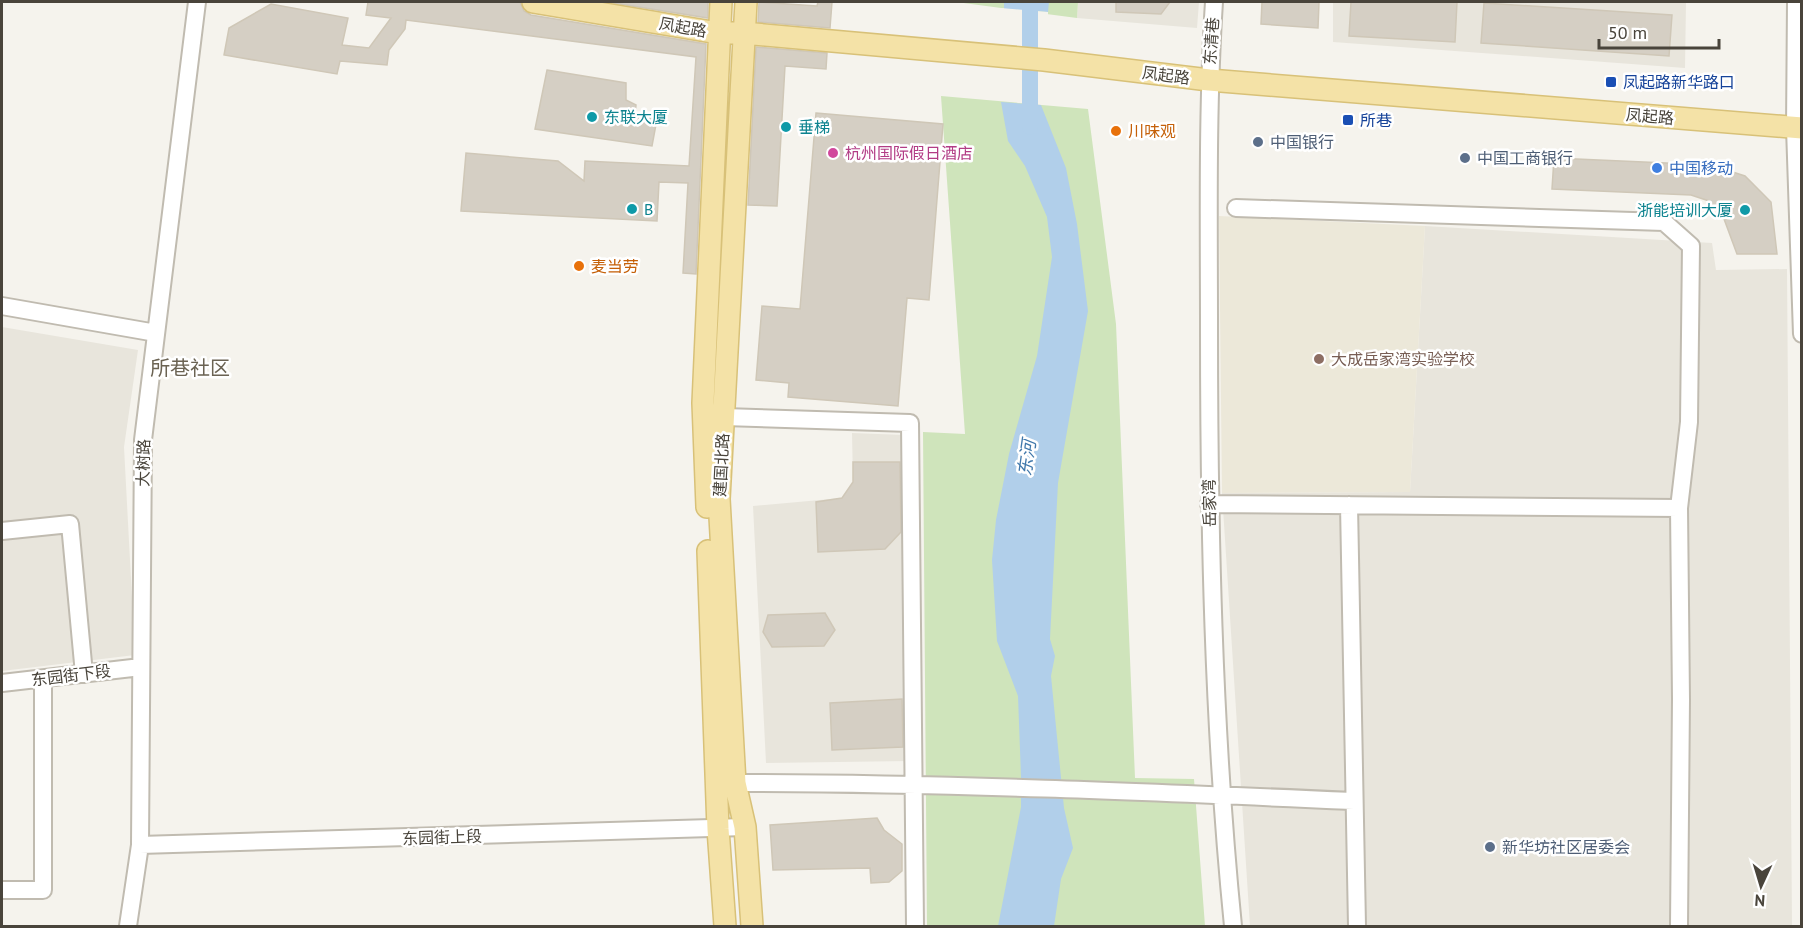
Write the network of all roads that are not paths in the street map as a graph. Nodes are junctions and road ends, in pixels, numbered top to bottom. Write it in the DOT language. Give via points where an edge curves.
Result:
graph roads {
  1 [pos="196,2"];
  2 [pos="533,2"];
  3 [pos="721,2"];
  4 [pos="746,2"];
  5 [pos="1214,2"];
  6 [pos="1796,2"];
  7 [pos="718,33"];
  8 [pos="743,33"];
  9 [pos="1209,80"];
  10 [pos="1798,128"];
  11 [pos="1236,208"];
  12 [pos="2,306"];
  13 [pos="156,333"];
  14 [pos="1802,334"];
  15 [pos="724,417"];
  16 [pos="1209,504"];
  17 [pos="1349,505"];
  18 [pos="1679,508"];
  19 [pos="2,531"];
  20 [pos="141,667"];
  21 [pos="84,674"];
  22 [pos="43,678"];
  23 [pos="2,683"];
  24 [pos="735,783"];
  25 [pos="915,783"];
  26 [pos="1220,795"];
  27 [pos="1354,801"];
  28 [pos="745,827"];
  29 [pos="718,829"];
  30 [pos="140,845"];
  31 [pos="2,890"];
  32 [pos="128,927"];
  33 [pos="725,927"];
  34 [pos="752,927"];
  35 [pos="915,927"];
  36 [pos="1233,927"];
  37 [pos="1357,927"];
  38 [pos="1679,927"];
  1 -- 13 [label="street, 大树路"];
  2 -- 7 [label="main road, 凤起路"];
  3 -- 7 [label="main road, 建国北路"];
  4 -- 8 [label="main road, 建国北路"];
  5 -- 9 [label="street, 东清巷"];
  6 -- 10 [label="street"];
  7 -- 8 [label="main road, 凤起路"];
  7 -- 29 [label="main road, 建国北路" via="703,403"];
  8 -- 9 [label="main road, 凤起路" via="1044,60"];
  8 -- 15 [label="main road, 建国北路"];
  9 -- 10 [label="main road, 凤起路"];
  9 -- 16 [label="street, 岳家湾"];
  10 -- 14 [label="street"];
  11 -- 18 [label="street" via="1664,222 1691,246 1689,422"];
  12 -- 13 [label="street"];
  13 -- 20 [label="street, 大树路" via="143,440"];
  15 -- 24 [label="main road, 建国北路" via="719,499"];
  15 -- 25 [label="street" via="910,423"];
  16 -- 17 [label="street"];
  16 -- 26 [label="street, 岳家湾"];
  17 -- 18 [label="street"];
  17 -- 27 [label="street"];
  18 -- 38 [label="street"];
  19 -- 21 [label="street" via="70,524"];
  20 -- 21 [label="street, 东园街下段"];
  20 -- 30 [label="street, 大树路"];
  21 -- 22 [label="street, 东园街下段"];
  22 -- 23 [label="street, 东园街下段"];
  22 -- 31 [label="street" via="43,890"];
  24 -- 25 [label="street"];
  24 -- 28 [label="main road, 建国北路"];
  25 -- 26 [label="street" via="1006,790"];
  25 -- 35 [label="street"];
  26 -- 27 [label="street"];
  26 -- 36 [label="street, 岳家湾"];
  27 -- 37 [label="street"];
  28 -- 29 [label="street, 东园街上段"];
  28 -- 34 [label="main road, 建国北路"];
  29 -- 30 [label="street, 东园街上段"];
  29 -- 33 [label="main road, 建国北路"];
  30 -- 32 [label="street, 大树路"];
}
